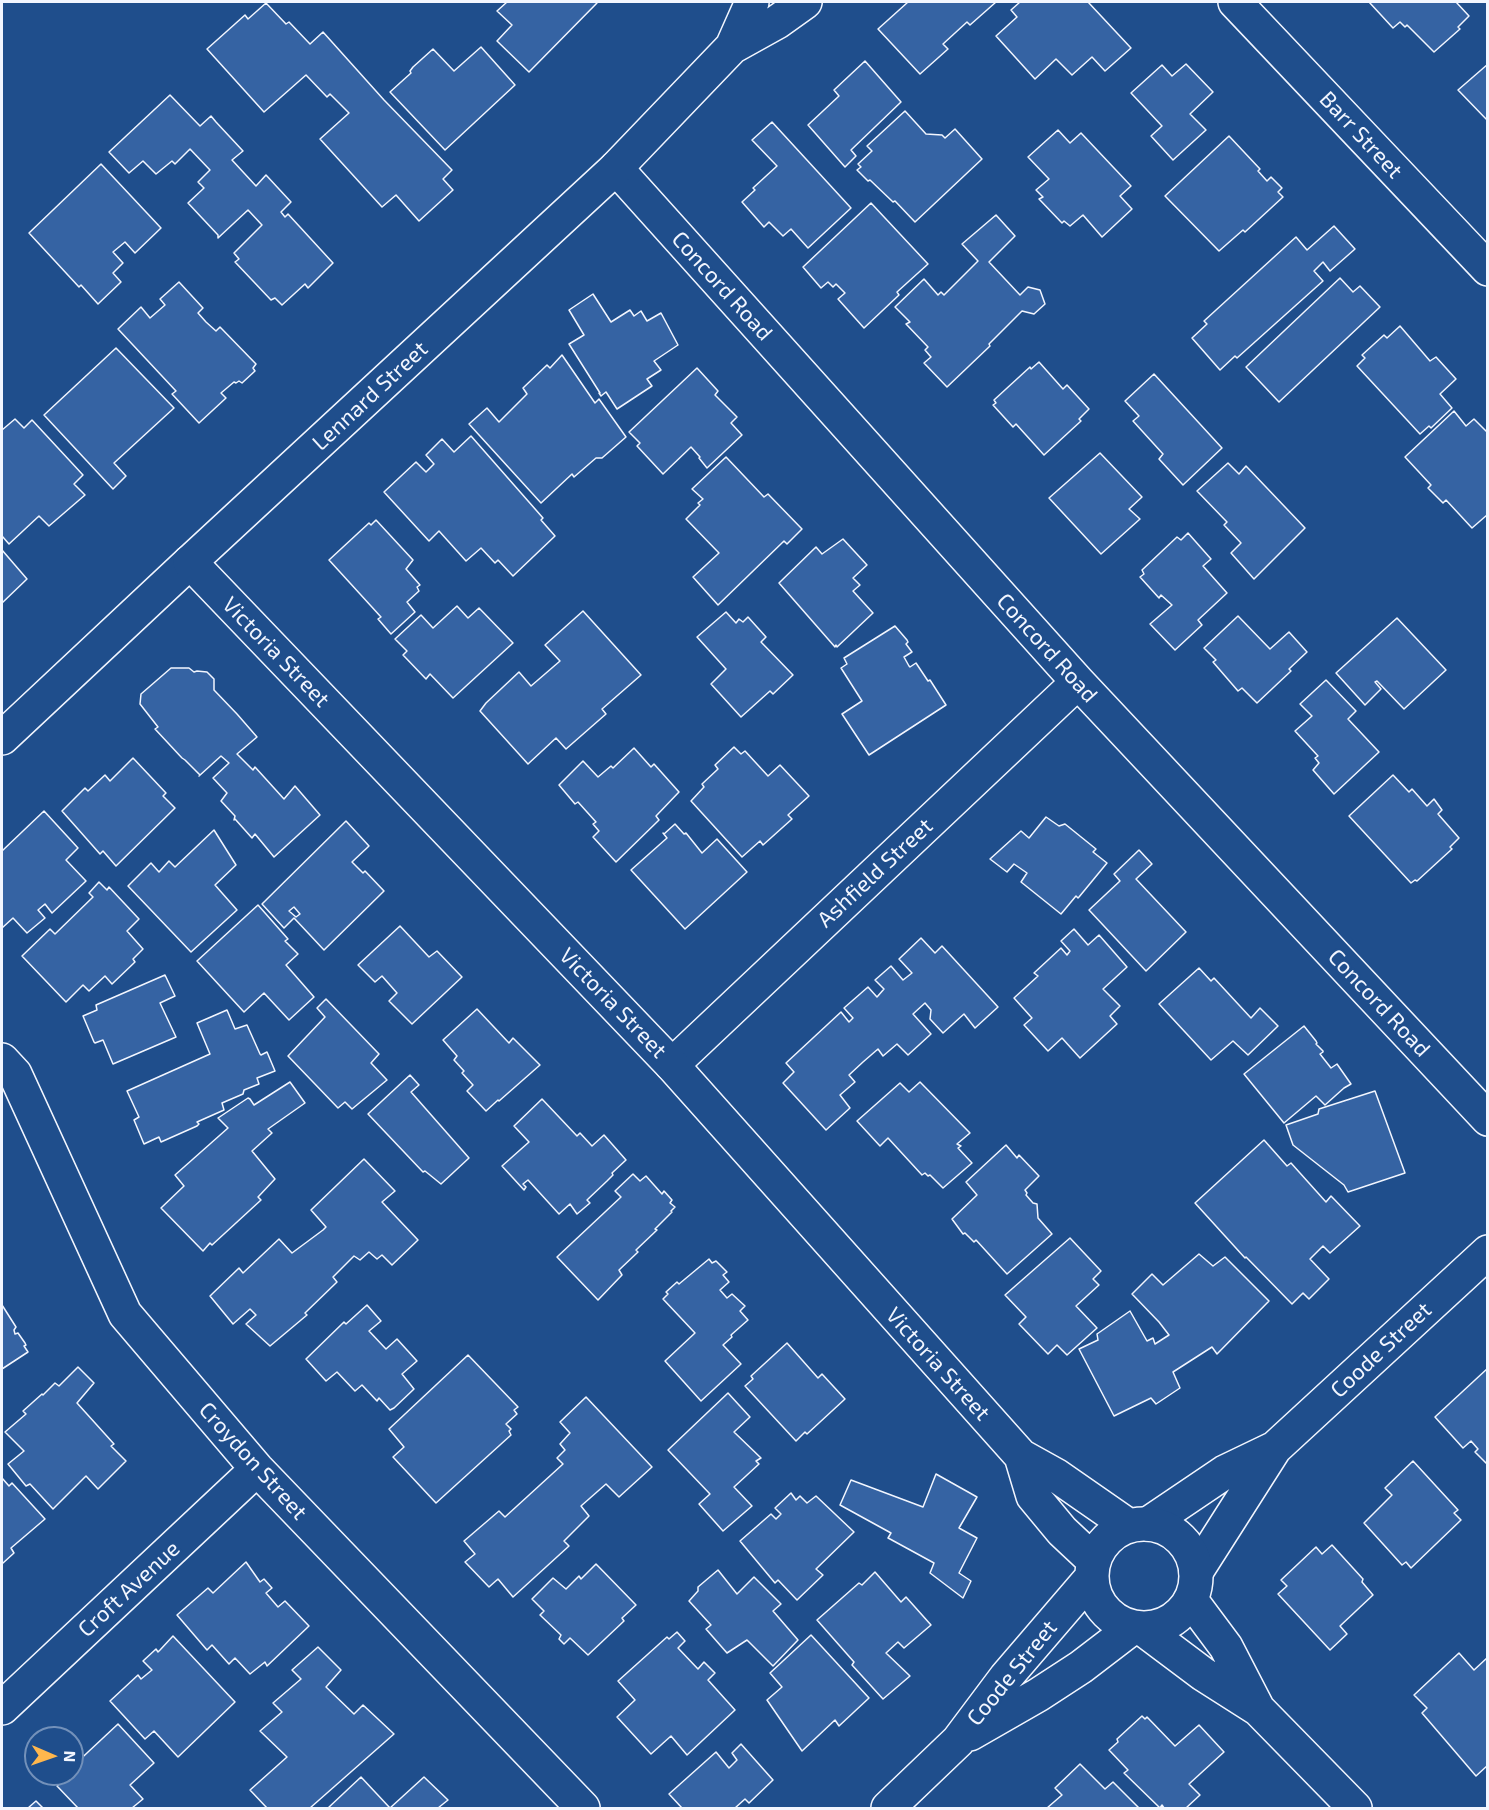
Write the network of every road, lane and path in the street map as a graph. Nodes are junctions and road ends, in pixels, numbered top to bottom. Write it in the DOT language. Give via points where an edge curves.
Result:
graph roads {
  1 [pos="752,2"];
  2 [pos="805,2"];
  3 [pos="1235,2"];
  4 [pos="732,47"];
  5 [pos="616,168"];
  6 [pos="1488,269"];
  7 [pos="190,562"];
  8 [pos="1078,682"];
  9 [pos="2,738"];
  10 [pos="2,1060"];
  11 [pos="672,1065"];
  12 [pos="1488,1119"];
  13 [pos="1488,1252"];
  14 [pos="1275,1448"];
  15 [pos="1021,1456"];
  16 [pos="258,1469"];
  17 [pos="1139,1525"];
  18 [pos="1093,1569"];
  19 [pos="1193,1586"];
  20 [pos="1137,1628"];
  21 [pos="2,1708"];
  22 [pos="1258,1709"];
  23 [pos="958,1741"];
  24 [pos="583,1809"];
  25 [pos="888,1809"];
  26 [pos="1355,1809"];
  1 -- 4 [label="street, Lennard Street"];
  2 -- 4 [label="street, Lennard Street"];
  3 -- 6 [label="street, Barr Street"];
  4 -- 5 [label="street, Lennard Street"];
  5 -- 7 [label="street, Lennard Street"];
  5 -- 8 [label="street, Concord Road"];
  7 -- 9 [label="street, Lennard Street"];
  7 -- 11 [label="street, Victoria Street"];
  8 -- 11 [label="street, Ashfield Street"];
  8 -- 12 [label="street, Concord Road"];
  10 -- 16 [label="street, Croydon Street" via="15,1074 125,1314"];
  11 -- 15 [label="street, Victoria Street"];
  13 -- 14 [label="street, Coode Street"];
  14 -- 17 [label="street, Coode Street" via="1225,1472"];
  14 -- 19 [label="street, Coode Street"];
  15 -- 17 [label="street, Victoria Street"];
  15 -- 18 [label="street, Victoria Street" via="1032,1496"];
  16 -- 21 [label="street, Croft Avenue"];
  16 -- 24 [label="street, Croydon Street"];
  17 -- 18 [label="street" via="1113,1533 1101,1545"];
  17 -- 19 [label="street" via="1163,1527 1186,1545 1194,1558"];
  18 -- 20 [label="street" via="1095,1595 1103,1610 1116,1621"];
  18 -- 23 [label="street, Coode Street"];
  19 -- 20 [label="street" via="1182,1613 1171,1622 1157,1628"];
  19 -- 22 [label="street"];
  20 -- 22 [label="street"];
  20 -- 23 [label="street, Coode Street" via="1038,1695"];
  22 -- 26 [label="street"];
  23 -- 25 [label="street, Coode Street"];
}
